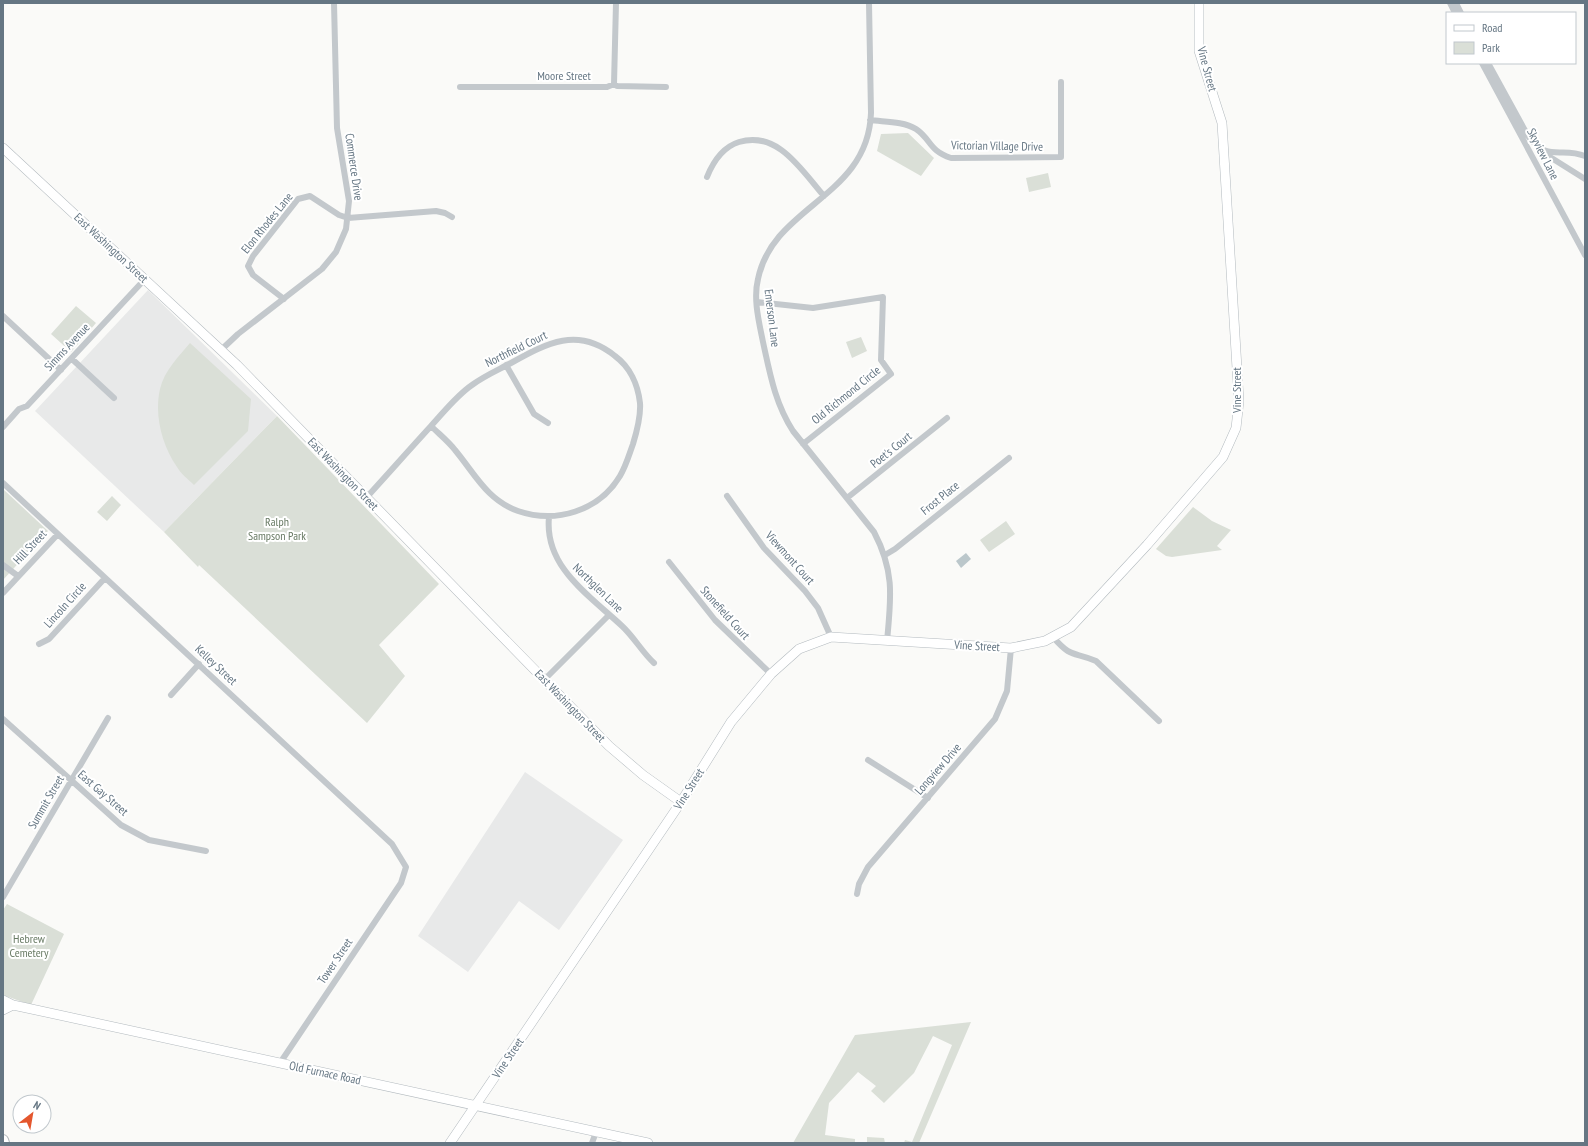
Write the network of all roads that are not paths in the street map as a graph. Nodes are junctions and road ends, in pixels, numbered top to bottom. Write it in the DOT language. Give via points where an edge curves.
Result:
graph roads {
  1 [pos="334,3"];
  2 [pos="616,3"];
  3 [pos="869,3"];
  4 [pos="1198,3"];
  5 [pos="1450,3"];
  6 [pos="1456,3"];
  7 [pos="1454,12"];
  8 [pos="1460,12"];
  9 [pos="1483,64"];
  10 [pos="1489,64"];
  11 [pos="1061,82"];
  12 [pos="614,84"];
  13 [pos="460,87"];
  14 [pos="666,87"];
  15 [pos="870,120"];
  16 [pos="1537,147"];
  17 [pos="3,148"];
  18 [pos="1585,156"];
  19 [pos="707,177"];
  20 [pos="1585,179"];
  21 [pos="824,196"];
  22 [pos="452,217"];
  23 [pos="348,218"];
  24 [pos="1585,255"];
  25 [pos="145,279"];
  26 [pos="284,299"];
  27 [pos="757,302"];
  28 [pos="3,316"];
  29 [pos="221,350"];
  30 [pos="72,359"];
  31 [pos="506,365"];
  32 [pos="61,370"];
  33 [pos="114,398"];
  34 [pos="948,418"];
  35 [pos="548,423"];
  36 [pos="431,426"];
  37 [pos="3,427"];
  38 [pos="803,444"];
  39 [pos="1009,458"];
  40 [pos="3,483"];
  41 [pos="727,496"];
  42 [pos="366,498"];
  43 [pos="847,498"];
  44 [pos="549,517"];
  45 [pos="58,534"];
  46 [pos="885,555"];
  47 [pos="669,562"];
  48 [pos="3,564"];
  49 [pos="18,576"];
  50 [pos="105,578"];
  51 [pos="3,593"];
  52 [pos="609,615"];
  53 [pos="831,637"];
  54 [pos="1053,637"];
  55 [pos="887,641"];
  56 [pos="39,644"];
  57 [pos="1012,648"];
  58 [pos="654,663"];
  59 [pos="199,664"];
  60 [pos="771,674"];
  61 [pos="544,680"];
  62 [pos="171,695"];
  63 [pos="108,718"];
  64 [pos="3,719"];
  65 [pos="1158,722"];
  66 [pos="868,760"];
  67 [pos="72,780"];
  68 [pos="928,798"];
  69 [pos="682,802"];
  70 [pos="206,851"];
  71 [pos="406,870"];
  72 [pos="4,893"];
  73 [pos="857,894"];
  74 [pos="3,1000"];
  75 [pos="13,1005"];
  76 [pos="3,1010"];
  77 [pos="280,1063"];
  78 [pos="475,1105"];
  79 [pos="596,1132"];
  80 [pos="3,1140"];
  81 [pos="4,1143"];
  82 [pos="450,1143"];
  83 [pos="592,1143"];
  84 [pos="648,1143"];
  1 -- 23 [label="street, Commerce Drive" via="337,128 348,186"];
  2 -- 12 [label="street"];
  3 -- 15 [label="street, Emerson Lane"];
  4 -- 54 [label="street, Vine Street" via="1199,51 1222,123 1239,401 1236,428 1223,457 1186,502 1071,627"];
  5 -- 7 [label="street"];
  6 -- 8 [label="street"];
  9 -- 24 [label="street, Skyview Lane"];
  10 -- 16 [label="street" via="1528,136"];
  11 -- 15 [label="street, Victorian Village Drive" via="1061,157 951,158 930,146 916,130 907,125"];
  12 -- 13 [label="street, Moore Street" via="607,87"];
  12 -- 14 [label="street, Moore Street"];
  15 -- 21 [label="street, Emerson Lane" via="866,143 858,160 844,178"];
  16 -- 18 [label="street" via="1551,153"];
  16 -- 20 [label="street"];
  17 -- 25 [label="street, East Washington Street"];
  19 -- 21 [label="street" via="719,156 732,146 750,140 765,141 788,155"];
  21 -- 27 [label="street, Emerson Lane" via="783,232 766,254 757,280"];
  22 -- 23 [label="street" via="436,211"];
  23 -- 26 [label="street, Commerce Drive" via="340,244 331,260"];
  23 -- 26 [label="street, Elon Rhodes Lane" via="310,196 305,196 294,203 248,266 253,275"];
  25 -- 29 [label="street, East Washington Street"];
  25 -- 30 [label="street, Simms Avenue"];
  26 -- 29 [label="street, Commerce Drive"];
  27 -- 38 [label="street, Emerson Lane" via="777,402 783,416"];
  27 -- 38 [label="street, Old Richmond Circle" via="813,308 883,297 881,360 891,374"];
  28 -- 32 [label="street"];
  29 -- 42 [label="street, East Washington Street"];
  30 -- 32 [label="street, Simms Avenue"];
  30 -- 33 [label="street"];
  31 -- 35 [label="street" via="534,414"];
  31 -- 36 [label="street, Northfield Court" via="467,388"];
  31 -- 44 [label="street, Northfield Court" via="545,344 580,340 600,346 619,359 630,373 638,392 639,424 626,463 617,480 605,494 587,506 567,514"];
  32 -- 37 [label="street, Simms Avenue"];
  34 -- 43 [label="street, Poet's Court"];
  36 -- 42 [label="street, Northfield Court"];
  36 -- 44 [label="street, Northfield Court" via="455,450 481,486 493,497 518,511"];
  38 -- 43 [label="street, Emerson Lane"];
  39 -- 46 [label="street, Frost Place"];
  40 -- 45 [label="street, Kelley Street"];
  41 -- 53 [label="street, Viewmont Court" via="770,556 818,608"];
  42 -- 61 [label="street, East Washington Street"];
  43 -- 46 [label="street, Emerson Lane" via="874,532"];
  44 -- 52 [label="street, Northglen Lane" via="550,539 563,569"];
  45 -- 49 [label="street, Hill Street"];
  45 -- 50 [label="street, Kelley Street"];
  46 -- 55 [label="street, Emerson Lane" via="891,581"];
  47 -- 60 [label="street, Stonefield Court" via="715,620"];
  48 -- 49 [label="street"];
  49 -- 51 [label="street, Hill Street"];
  50 -- 56 [label="street, Lincoln Circle" via="49,639"];
  50 -- 59 [label="street, Kelley Street"];
  52 -- 58 [label="street, Northglen Lane" via="624,628"];
  52 -- 61 [label="street"];
  53 -- 55 [label="street, Vine Street"];
  53 -- 60 [label="street, Vine Street" via="799,649"];
  54 -- 57 [label="street, Vine Street"];
  54 -- 65 [label="street" via="1064,650 1096,661"];
  55 -- 57 [label="street, Vine Street"];
  57 -- 68 [label="street, Longview Drive" via="1008,686 999,713"];
  59 -- 62 [label="street"];
  59 -- 71 [label="street, Kelley Street" via="392,844"];
  60 -- 69 [label="street, Vine Street" via="731,722"];
  61 -- 69 [label="street, East Washington Street" via="617,753"];
  63 -- 67 [label="street, Summit Street"];
  64 -- 67 [label="street, East Gay Street"];
  66 -- 68 [label="street"];
  67 -- 70 [label="street, East Gay Street" via="121,825 149,840"];
  67 -- 72 [label="street, Summit Street"];
  68 -- 73 [label="street, Longview Drive" via="868,866"];
  69 -- 78 [label="street, Vine Street"];
  71 -- 77 [label="street, Tower Street" via="401,883"];
  74 -- 75 [label="street, Old Furnace Road"];
  75 -- 76 [label="street"];
  75 -- 77 [label="street, Old Furnace Road"];
  77 -- 78 [label="street, Old Furnace Road"];
  78 -- 79 [label="street, Old Furnace Road"];
  78 -- 82 [label="street, Vine Street"];
  79 -- 83 [label="street"];
  79 -- 84 [label="street, Old Furnace Road"];
  80 -- 81 [label="main road"];
}
